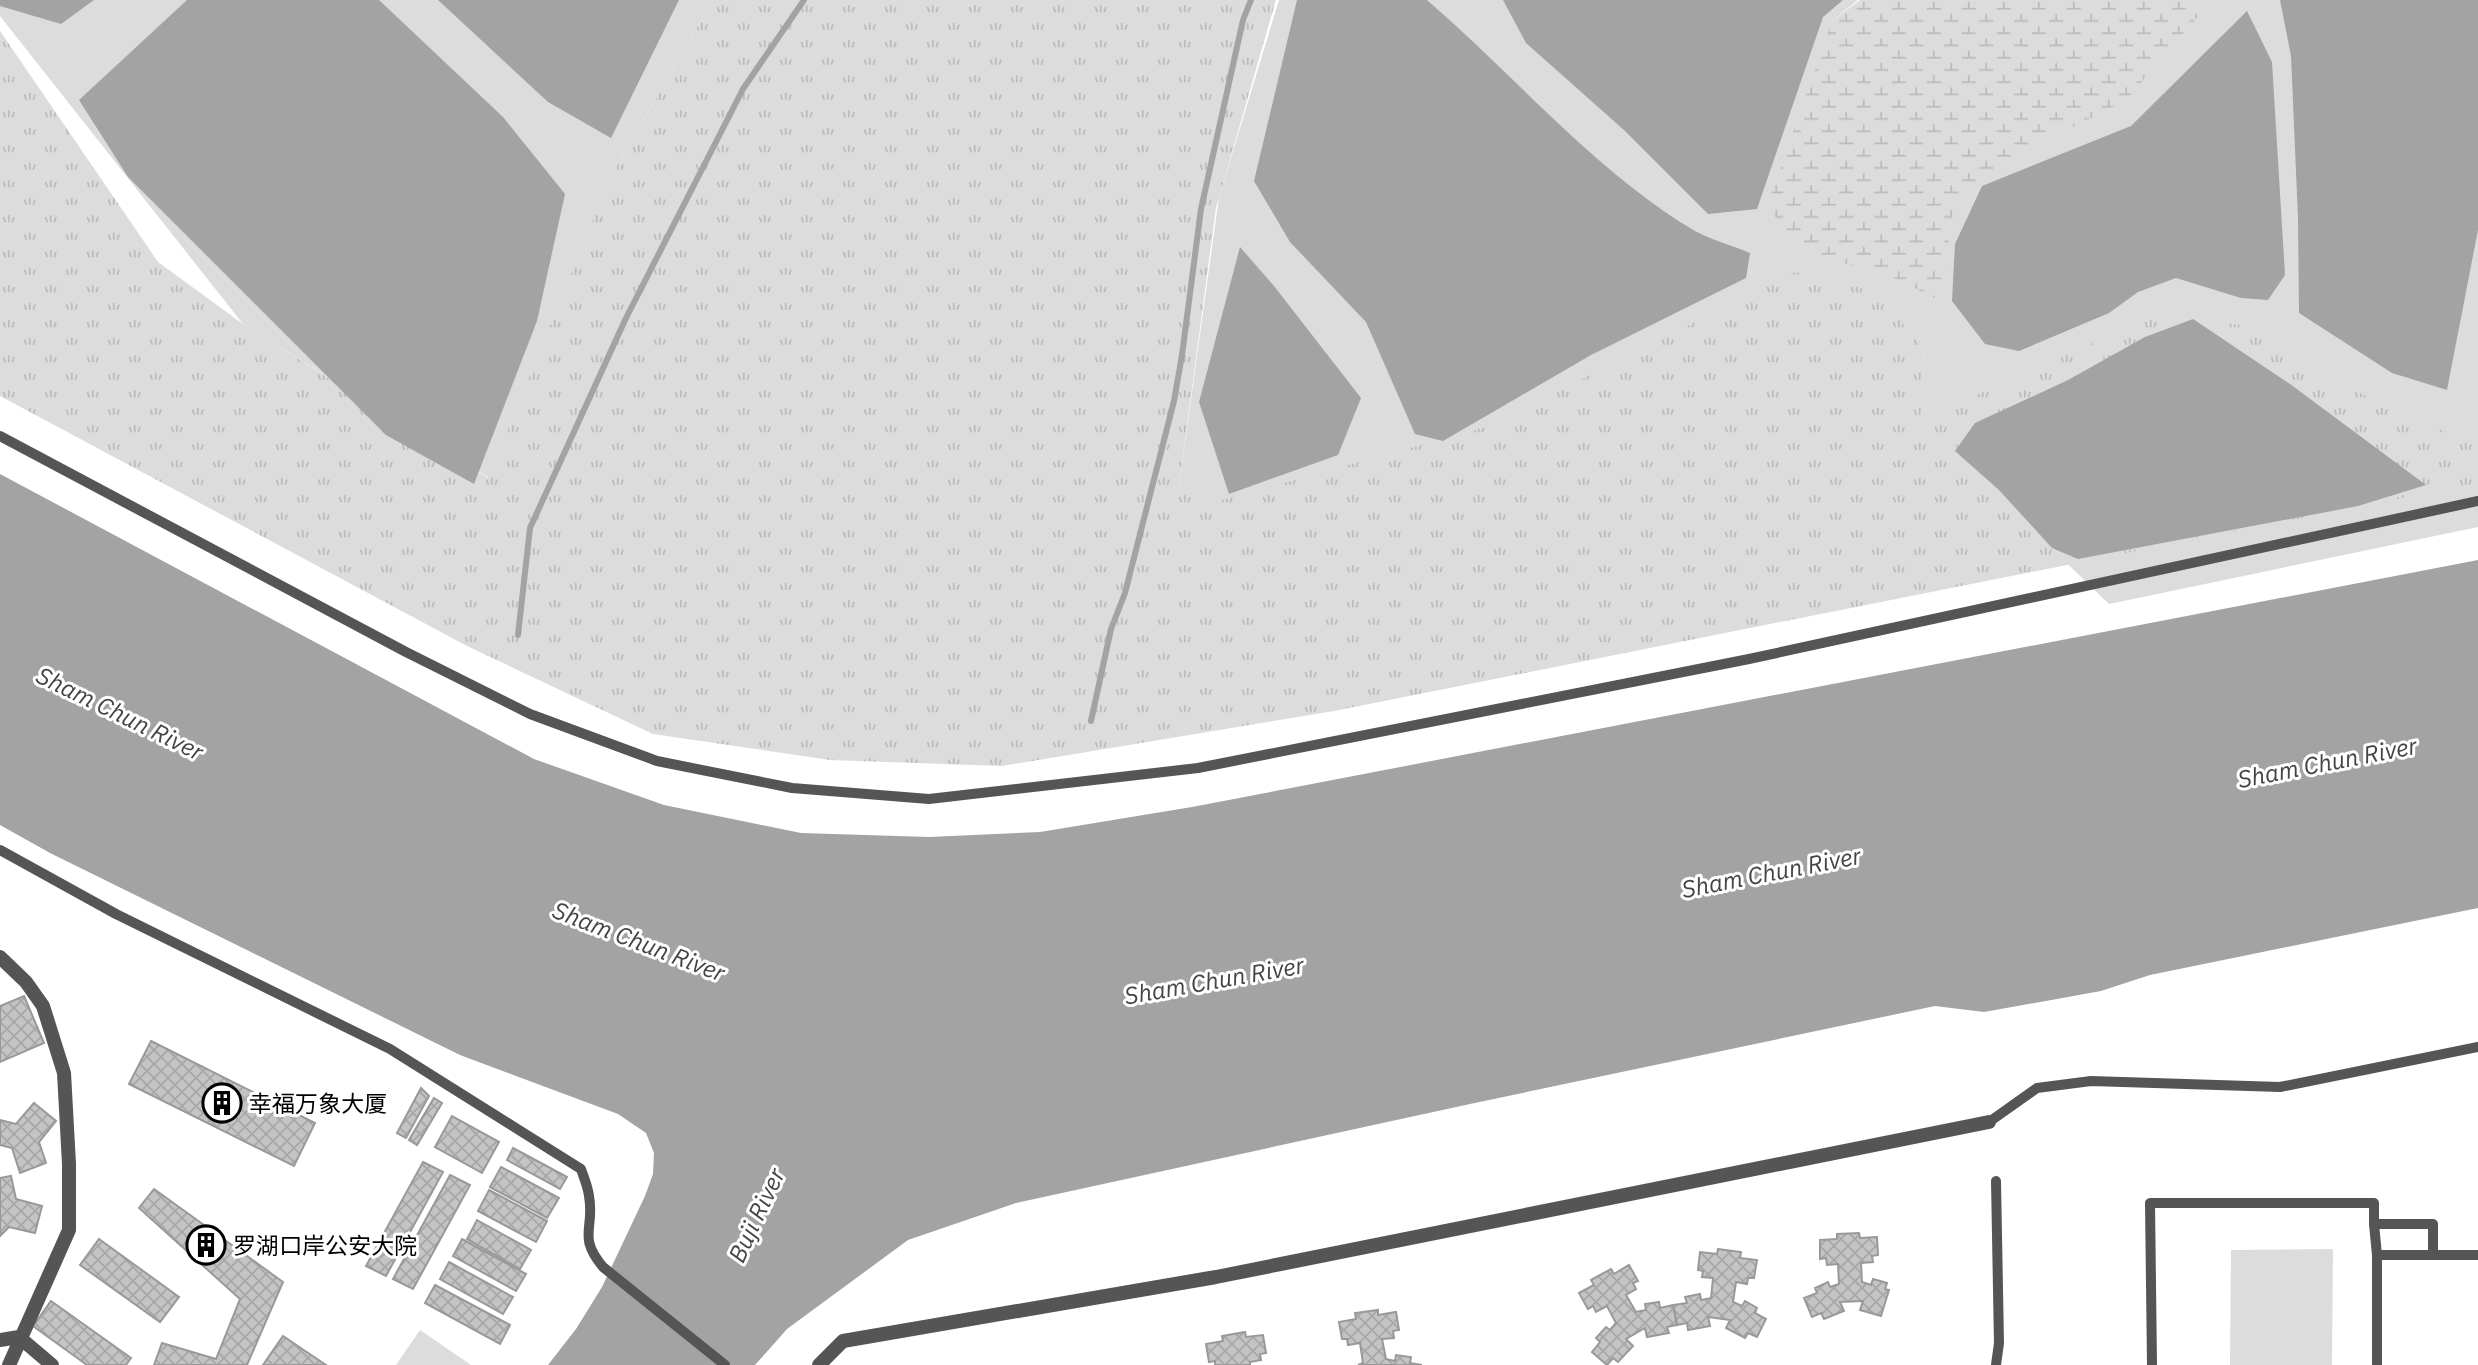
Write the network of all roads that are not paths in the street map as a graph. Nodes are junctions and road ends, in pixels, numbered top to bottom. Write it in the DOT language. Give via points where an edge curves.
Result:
graph roads {
  1 [pos="0,436"];
  2 [pos="2478,500"];
  3 [pos="0,850"];
  4 [pos="0,957"];
  5 [pos="2478,1047"];
  6 [pos="1989,1122"];
  7 [pos="1996,1181"];
  8 [pos="2374,1224"];
  9 [pos="2377,1255"];
  10 [pos="2433,1255"];
  11 [pos="2478,1255"];
  12 [pos="19,1338"];
  13 [pos="0,1340"];
  14 [pos="9,1365"];
  15 [pos="52,1365"];
  16 [pos="724,1365"];
  17 [pos="819,1365"];
  18 [pos="1996,1365"];
  19 [pos="2152,1365"];
  20 [pos="2377,1365"];
  1 -- 2 [label="lane" via="530,714 657,761 792,788 929,799 1198,768 1749,659"];
  3 -- 16 [label="lane" via="116,914 390,1049 581,1169 590,1198 591,1252 603,1267"];
  4 -- 12 [label="street" via="43,1006 64,1073 69,1164 69,1230"];
  5 -- 6 [label="lane" via="2280,1087 2091,1081 2037,1088"];
  6 -- 17 [label="street" via="1216,1278 843,1341"];
  7 -- 18 [label="lane"];
  8 -- 9 [label="lane"];
  8 -- 10 [label="lane" via="2433,1224"];
  8 -- 19 [label="lane" via="2374,1203 2150,1203"];
  9 -- 10 [label="lane"];
  9 -- 20 [label="lane"];
  10 -- 11 [label="lane"];
  12 -- 13 [label="street"];
  12 -- 14 [label="street"];
  12 -- 15 [label="street"];
}
